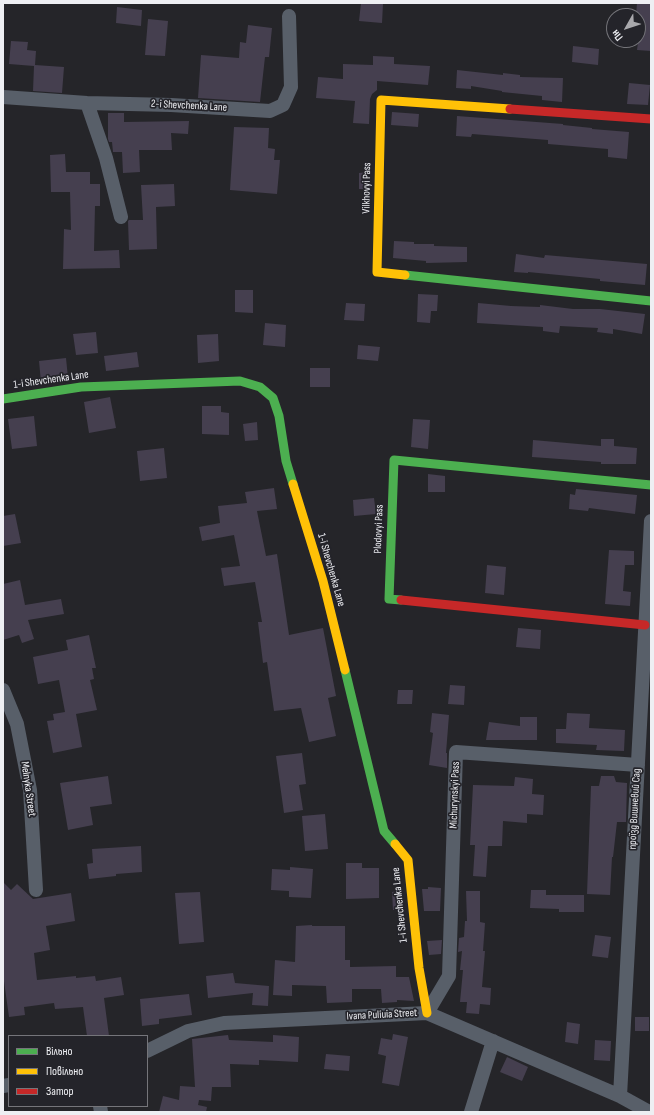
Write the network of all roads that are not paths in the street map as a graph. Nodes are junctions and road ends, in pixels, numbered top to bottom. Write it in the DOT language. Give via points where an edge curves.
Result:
graph roads {
  1 [pos="289,16"];
  2 [pos="3,97"];
  3 [pos="87,103"];
  4 [pos="651,119"];
  5 [pos="121,217"];
  6 [pos="651,301"];
  7 [pos="3,399"];
  8 [pos="651,486"];
  9 [pos="651,521"];
  10 [pos="650,544"];
  11 [pos="645,625"];
  12 [pos="3,690"];
  13 [pos="646,719"];
  14 [pos="638,765"];
  15 [pos="36,890"];
  16 [pos="427,1013"];
  17 [pos="493,1041"];
  18 [pos="148,1051"];
  19 [pos="620,1096"];
  20 [pos="635,1109"];
  21 [pos="471,1112"];
  22 [pos="649,1112"];
  1 -- 3 [label="street, 2-i Shevchenka Lane" via="291,88 283,105 270,111 171,104"];
  2 -- 3 [label="street, 2-i Shevchenka Lane"];
  3 -- 5 [label="street" via="106,158"];
  4 -- 6 [label="street, Vilkhovyi Pass" via="381,100 377,272"];
  7 -- 16 [label="street, 1-i Shevchenka Lane" via="81,387 240,381 260,387 273,398 286,461 324,581 384,831 408,860 419,968"];
  8 -- 11 [label="street, Plodovyi Pass" via="394,460 388,599"];
  9 -- 10 [label="street, проїзд Вишневий Сад"];
  10 -- 11 [label="street, проїзд Вишневий Сад"];
  11 -- 13 [label="street, проїзд Вишневий Сад"];
  12 -- 15 [label="street, Melnyka Street" via="17,724 30,790"];
  13 -- 14 [label="street, проїзд Вишневий Сад"];
  14 -- 16 [label="street, Michurynskyi Pass" via="456,752 448,976"];
  14 -- 19 [label="street, проїзд Вишневий Сад"];
  16 -- 17 [label="street, Ivana Puliuia Street"];
  16 -- 18 [label="street, Ivana Puliuia Street" via="224,1023 188,1031"];
  17 -- 19 [label="street, Ivana Puliuia Street"];
  17 -- 21 [label="street"];
  19 -- 20 [label="street, Ivana Puliuia Street"];
  20 -- 22 [label="street, Ivana Puliuia Street"];
}
